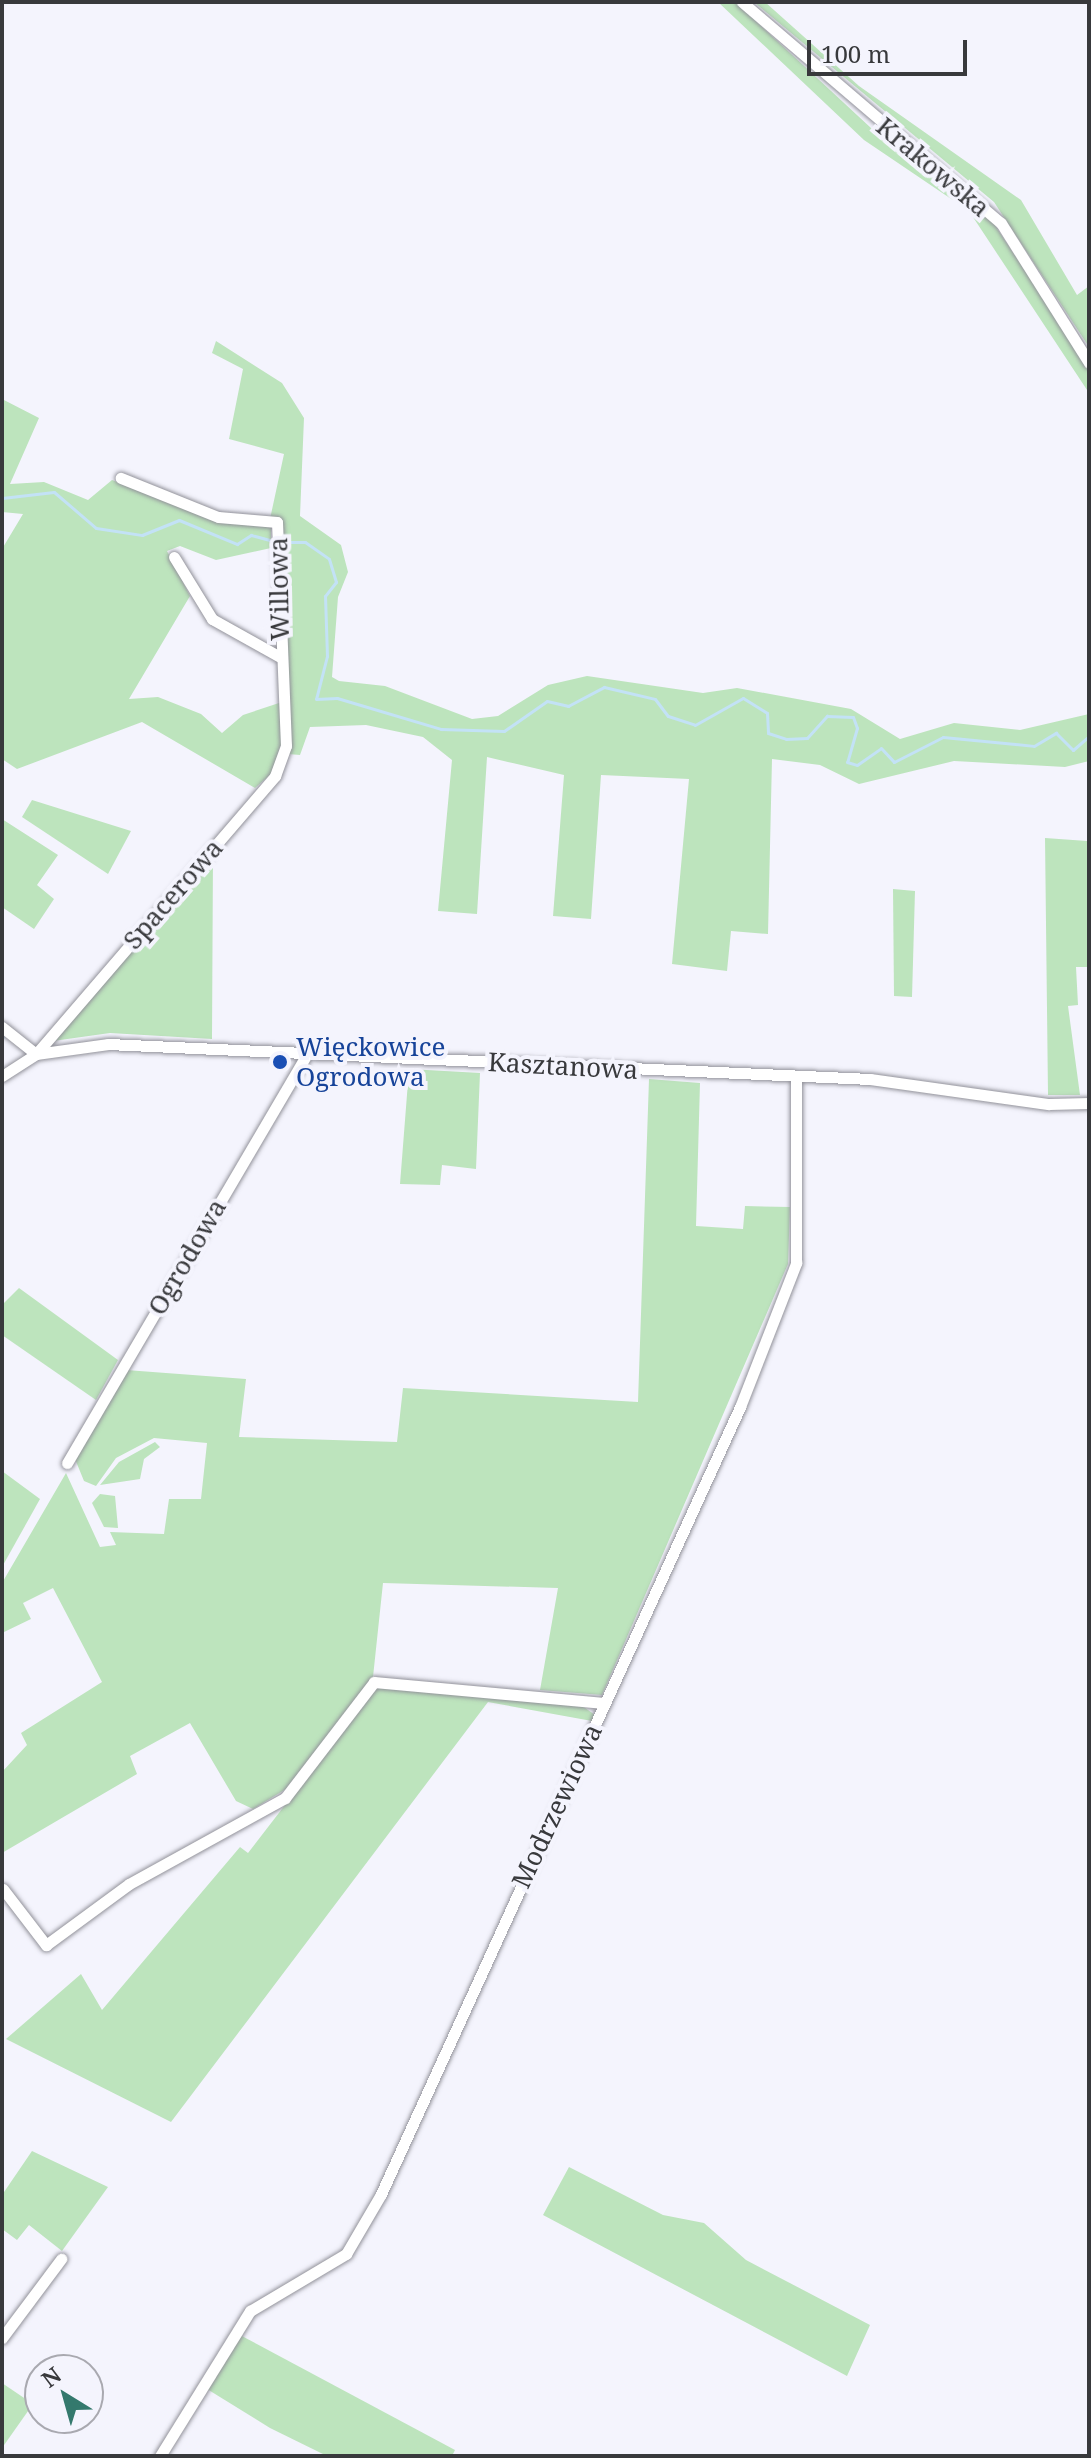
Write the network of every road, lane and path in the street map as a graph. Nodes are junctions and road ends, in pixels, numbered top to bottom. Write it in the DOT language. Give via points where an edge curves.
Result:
graph roads {
  1 [pos="742,2"];
  2 [pos="1089,363"];
  3 [pos="121,478"];
  4 [pos="174,557"];
  5 [pos="280,657"];
  6 [pos="287,723"];
  7 [pos="2,1027"];
  8 [pos="308,1053"];
  9 [pos="36,1054"];
  10 [pos="2,1076"];
  11 [pos="796,1078"];
  12 [pos="1089,1103"];
  13 [pos="67,1463"];
  14 [pos="604,1703"];
  15 [pos="3,1889"];
  16 [pos="61,2259"];
  17 [pos="2,2338"];
  18 [pos="160,2456"];
  1 -- 2 [label="street, Krakowska" via="1001,223"];
  3 -- 5 [label="street, Willowa" via="218,517 277,522"];
  4 -- 5 [label="street" via="212,619"];
  5 -- 6 [label="street, Willowa"];
  6 -- 9 [label="street, Spacerowa" via="275,776"];
  7 -- 9 [label="street"];
  8 -- 9 [label="street, Kasztanowa" via="108,1044"];
  8 -- 11 [label="street, Kasztanowa"];
  8 -- 13 [label="street, Ogrodowa"];
  9 -- 10 [label="street"];
  11 -- 12 [label="street, Kasztanowa"];
  11 -- 14 [label="street, Modrzewiowa" via="796,1263 749,1386"];
  14 -- 15 [label="street" via="374,1682 285,1798 129,1884 46,1945"];
  14 -- 18 [label="street, Modrzewiowa" via="364,2230 329,2266 250,2311"];
  16 -- 17 [label="street"];
}
